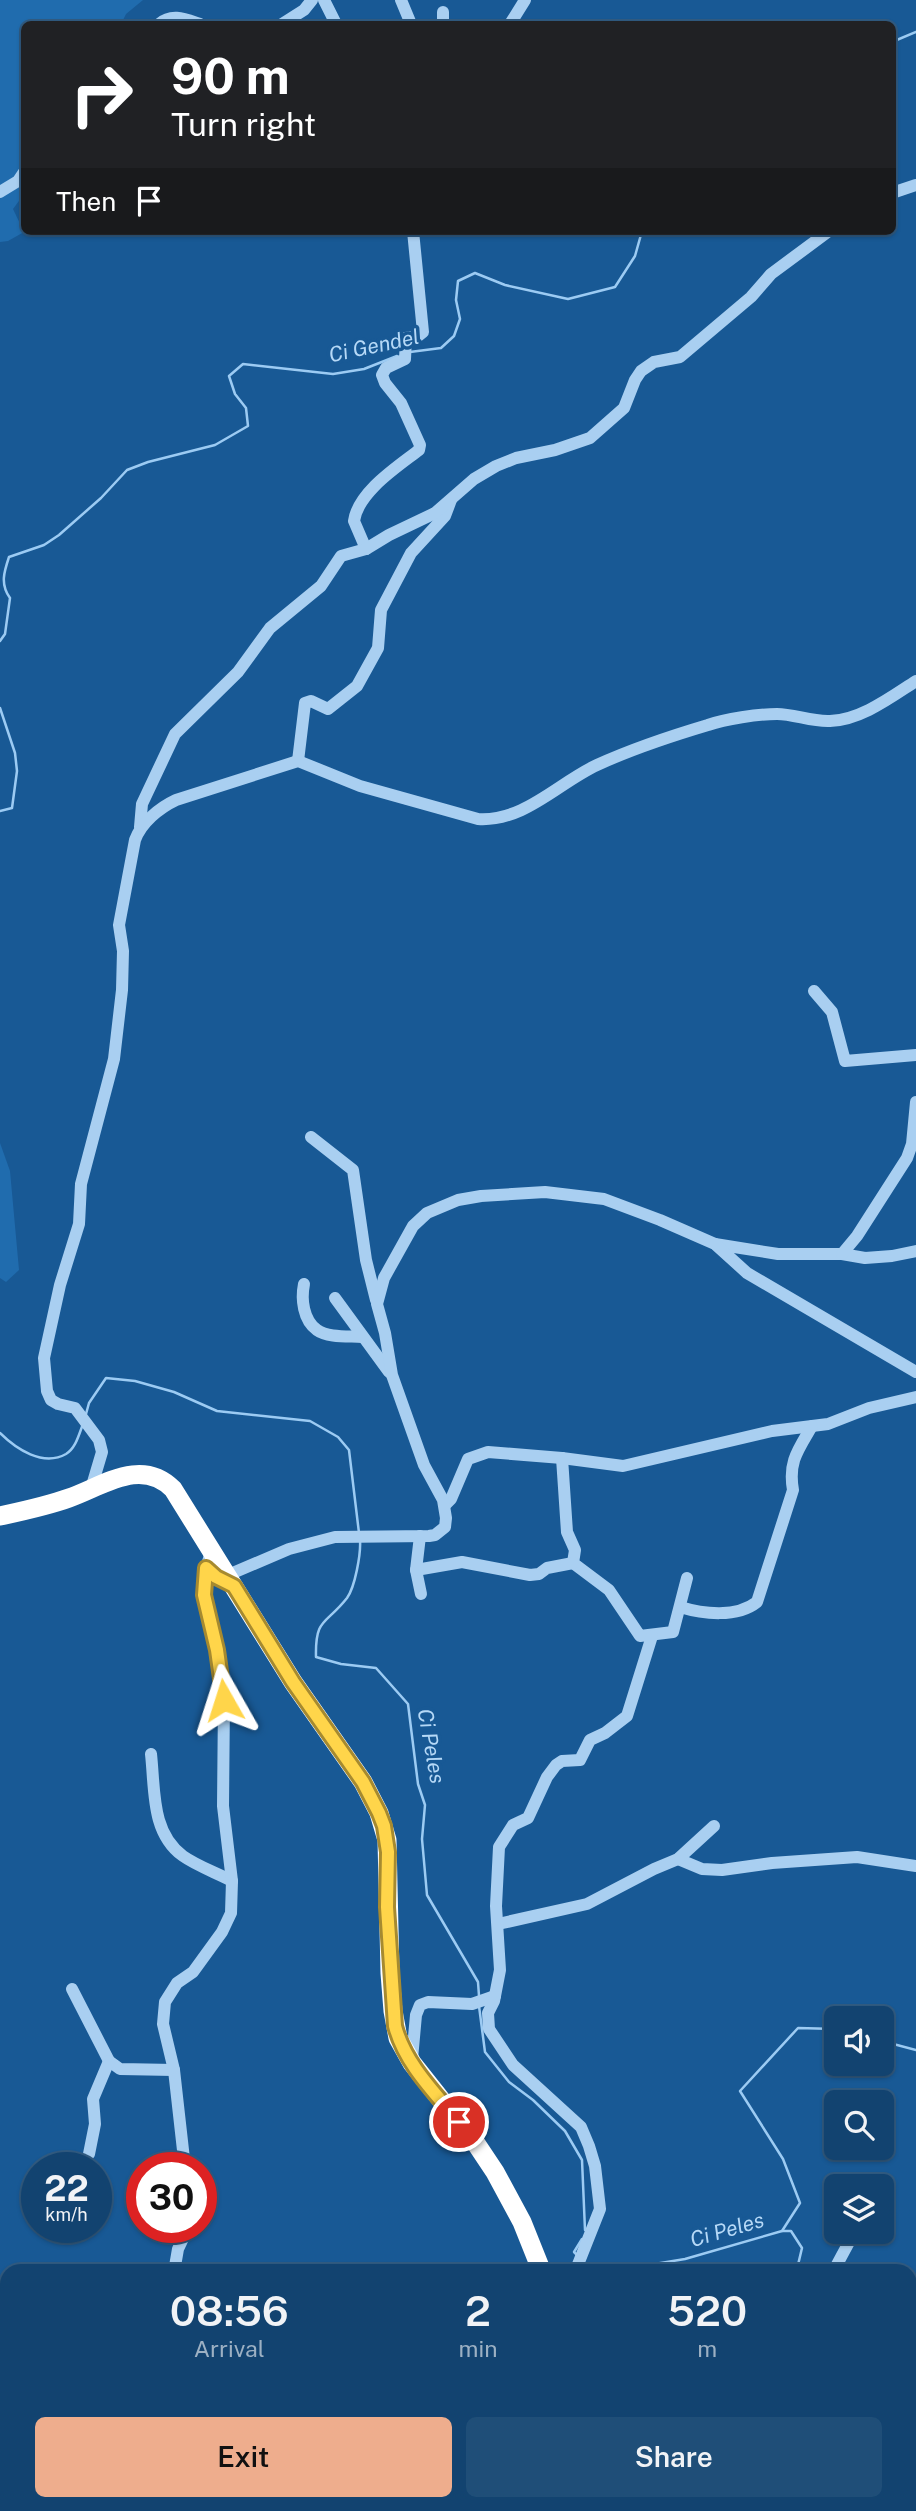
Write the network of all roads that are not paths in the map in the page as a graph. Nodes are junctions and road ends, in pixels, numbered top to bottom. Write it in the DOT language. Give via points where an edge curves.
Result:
graph roads {
  1 [pos="312,0"];
  2 [pos="324,0"];
  3 [pos="401,0"];
  4 [pos="525,0"];
  5 [pos="163,21"];
  6 [pos="189,21"];
  7 [pos="287,21"];
  8 [pos="334,21"];
  9 [pos="410,21"];
  10 [pos="512,21"];
  11 [pos="21,176"];
  12 [pos="916,185"];
  13 [pos="0,192"];
  14 [pos="896,192"];
  15 [pos="413,235"];
  16 [pos="825,235"];
  17 [pos="451,500"];
  18 [pos="366,549"];
  19 [pos="916,681"];
  20 [pos="298,761"];
  21 [pos="141,827"];
  22 [pos="814,991"];
  23 [pos="916,1055"];
  24 [pos="916,1102"];
  25 [pos="311,1137"];
  26 [pos="715,1244"];
  27 [pos="916,1251"];
  28 [pos="842,1254"];
  29 [pos="304,1283"];
  30 [pos="335,1298"];
  31 [pos="377,1304"];
  32 [pos="362,1337"];
  33 [pos="916,1372"];
  34 [pos="392,1375"];
  35 [pos="916,1397"];
  36 [pos="812,1426"];
  37 [pos="562,1458"];
  38 [pos="91,1489"];
  39 [pos="444,1505"];
  40 [pos="0,1516"];
  41 [pos="420,1536"];
  42 [pos="212,1549"];
  43 [pos="573,1563"];
  44 [pos="206,1568"];
  45 [pos="416,1570"];
  46 [pos="687,1578"];
  47 [pos="231,1580"];
  48 [pos="421,1594"];
  49 [pos="680,1607"];
  50 [pos="652,1636"];
  51 [pos="151,1755"];
  52 [pos="714,1826"];
  53 [pos="678,1859"];
  54 [pos="916,1866"];
  55 [pos="232,1881"];
  56 [pos="498,1924"];
  57 [pos="72,1989"];
  58 [pos="486,2000"];
  59 [pos="109,2061"];
  60 [pos="412,2063"];
  61 [pos="174,2070"];
  62 [pos="89,2152"];
  63 [pos="184,2152"];
  64 [pos="181,2243"];
  65 [pos="848,2244"];
  66 [pos="579,2263"];
  67 [pos="175,2264"];
  68 [pos="539,2264"];
  69 [pos="837,2264"];
  1 -- 7 [label="street"];
  2 -- 8 [label="street"];
  3 -- 9 [label="street"];
  4 -- 10 [label="street"];
  5 -- 6 [label="street" via="174,17"];
  11 -- 13 [label="street"];
  12 -- 14 [label="street"];
  15 -- 18 [label="street" via="423,332 406,338 402,362 386,368 382,375 419,438 419,450 393,469 361,503 354,521"];
  16 -- 17 [label="street" via="771,274 751,298 680,357 654,362 641,371 624,408 590,438 516,458 474,479"];
  17 -- 18 [label="street"];
  17 -- 20 [label="street" via="445,516 411,553 381,610 378,648 357,686 328,709 306,703"];
  18 -- 21 [label="street" via="341,556 321,586 270,628 238,672 175,734 142,804"];
  19 -- 20 [label="street" via="881,704 844,719 776,714 711,724 596,765 494,820 360,786"];
  20 -- 21 [label="street" via="176,800"];
  21 -- 38 [label="street" via="119,925 123,971 114,1059 81,1184 79,1224 44,1358 51,1400 75,1408 99,1440 102,1452"];
  22 -- 23 [label="street" via="832,1012 845,1061"];
  24 -- 28 [label="street" via="907,1158"];
  25 -- 31 [label="street" via="353,1170"];
  26 -- 28 [label="street" via="778,1254"];
  26 -- 31 [label="street" via="604,1199 545,1192 481,1196 438,1207 413,1226 384,1278"];
  26 -- 33 [label="street" via="747,1273"];
  27 -- 28 [label="street" via="880,1258"];
  29 -- 32 [label="street" via="306,1317 317,1330"];
  30 -- 32 [label="street"];
  31 -- 34 [label="street"];
  32 -- 34 [label="street"];
  34 -- 39 [label="street" via="424,1465"];
  35 -- 36 [label="street"];
  36 -- 37 [label="street" via="623,1466"];
  36 -- 49 [label="street" via="792,1459 793,1490 757,1602 747,1610 730,1612"];
  37 -- 39 [label="street" via="488,1452 468,1459"];
  37 -- 43 [label="street"];
  38 -- 40 [label="highway"];
  38 -- 42 [label="highway" via="130,1474 159,1477 173,1489"];
  39 -- 41 [label="street" via="442,1532"];
  41 -- 45 [label="street"];
  41 -- 47 [label="street" via="335,1537 289,1549"];
  42 -- 44 [label="street"];
  42 -- 47 [label="highway"];
  43 -- 45 [label="street" via="530,1575 462,1562"];
  43 -- 50 [label="street" via="610,1590 640,1636"];
  44 -- 47 [label="street" via="216,1577"];
  44 -- 55 [label="street" via="204,1595 224,1700 223,1807"];
  45 -- 48 [label="street"];
  46 -- 49 [label="street"];
  47 -- 60 [label="highway" via="379,1813 388,1852 393,2011 398,2038"];
  49 -- 50 [label="street" via="673,1632"];
  50 -- 56 [label="street" via="625,1718 590,1740 580,1760 556,1765 528,1818 513,1825 499,1847"];
  51 -- 55 [label="street" via="163,1834 182,1856"];
  52 -- 53 [label="street"];
  53 -- 54 [label="street" via="702,1869 722,1870 858,1857"];
  53 -- 56 [label="street" via="587,1904"];
  55 -- 61 [label="street" via="231,1913 222,1932 165,2002 163,2024"];
  56 -- 58 [label="street" via="500,1970"];
  57 -- 59 [label="street"];
  58 -- 60 [label="street" via="420,2005"];
  58 -- 66 [label="street" via="489,2029 498,2045 513,2066 581,2127 589,2146 600,2209"];
  59 -- 61 [label="street" via="120,2069"];
  59 -- 62 [label="street" via="93,2099 95,2124"];
  60 -- 68 [label="highway" via="495,2172"];
  61 -- 63 [label="street"];
  64 -- 67 [label="street"];
  65 -- 69 [label="street"];
}
